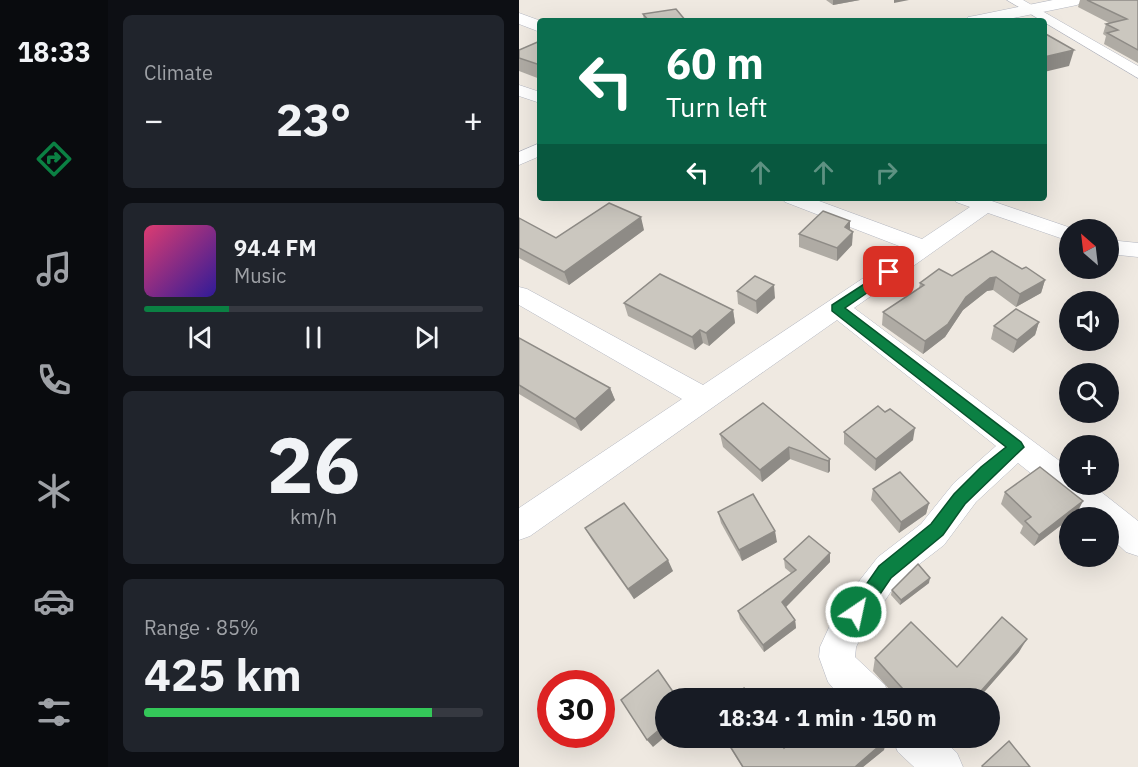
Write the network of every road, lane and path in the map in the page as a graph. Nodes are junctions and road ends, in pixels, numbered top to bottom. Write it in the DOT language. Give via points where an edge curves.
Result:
graph roads {
  1 [pos="1014,0"];
  2 [pos="1077,0"];
  3 [pos="1031,9"];
  4 [pos="519,18"];
  5 [pos="988,18"];
  6 [pos="1046,18"];
  7 [pos="1047,19"];
  8 [pos="537,26"];
  9 [pos="1138,73"];
  10 [pos="519,90"];
  11 [pos="537,97"];
  12 [pos="537,150"];
  13 [pos="519,159"];
  14 [pos="800,201"];
  15 [pos="973,202"];
  16 [pos="1059,231"];
  17 [pos="924,248"];
  18 [pos="1119,248"];
  19 [pos="1138,250"];
  20 [pos="519,295"];
  21 [pos="837,308"];
  22 [pos="704,399"];
  23 [pos="1016,447"];
  24 [pos="519,526"];
  25 [pos="1138,541"];
  26 [pos="859,688"];
  27 [pos="923,748"];
  28 [pos="943,767"];
  1 -- 3 [label="street"];
  2 -- 3 [label="street"];
  3 -- 5 [label="street"];
  3 -- 6 [label="street"];
  4 -- 8 [label="street"];
  7 -- 9 [label="street"];
  10 -- 11 [label="street"];
  12 -- 13 [label="street"];
  14 -- 17 [label="street"];
  15 -- 16 [label="street"];
  15 -- 17 [label="street"];
  17 -- 21 [label="street"];
  18 -- 19 [label="street"];
  20 -- 22 [label="street"];
  21 -- 22 [label="street"];
  21 -- 23 [label="street"];
  22 -- 24 [label="street"];
  23 -- 25 [label="street"];
  23 -- 26 [label="street" via="960,499 937,530 885,572 863,602 839,644 837,657 843,673"];
  27 -- 28 [label="street"];
}
